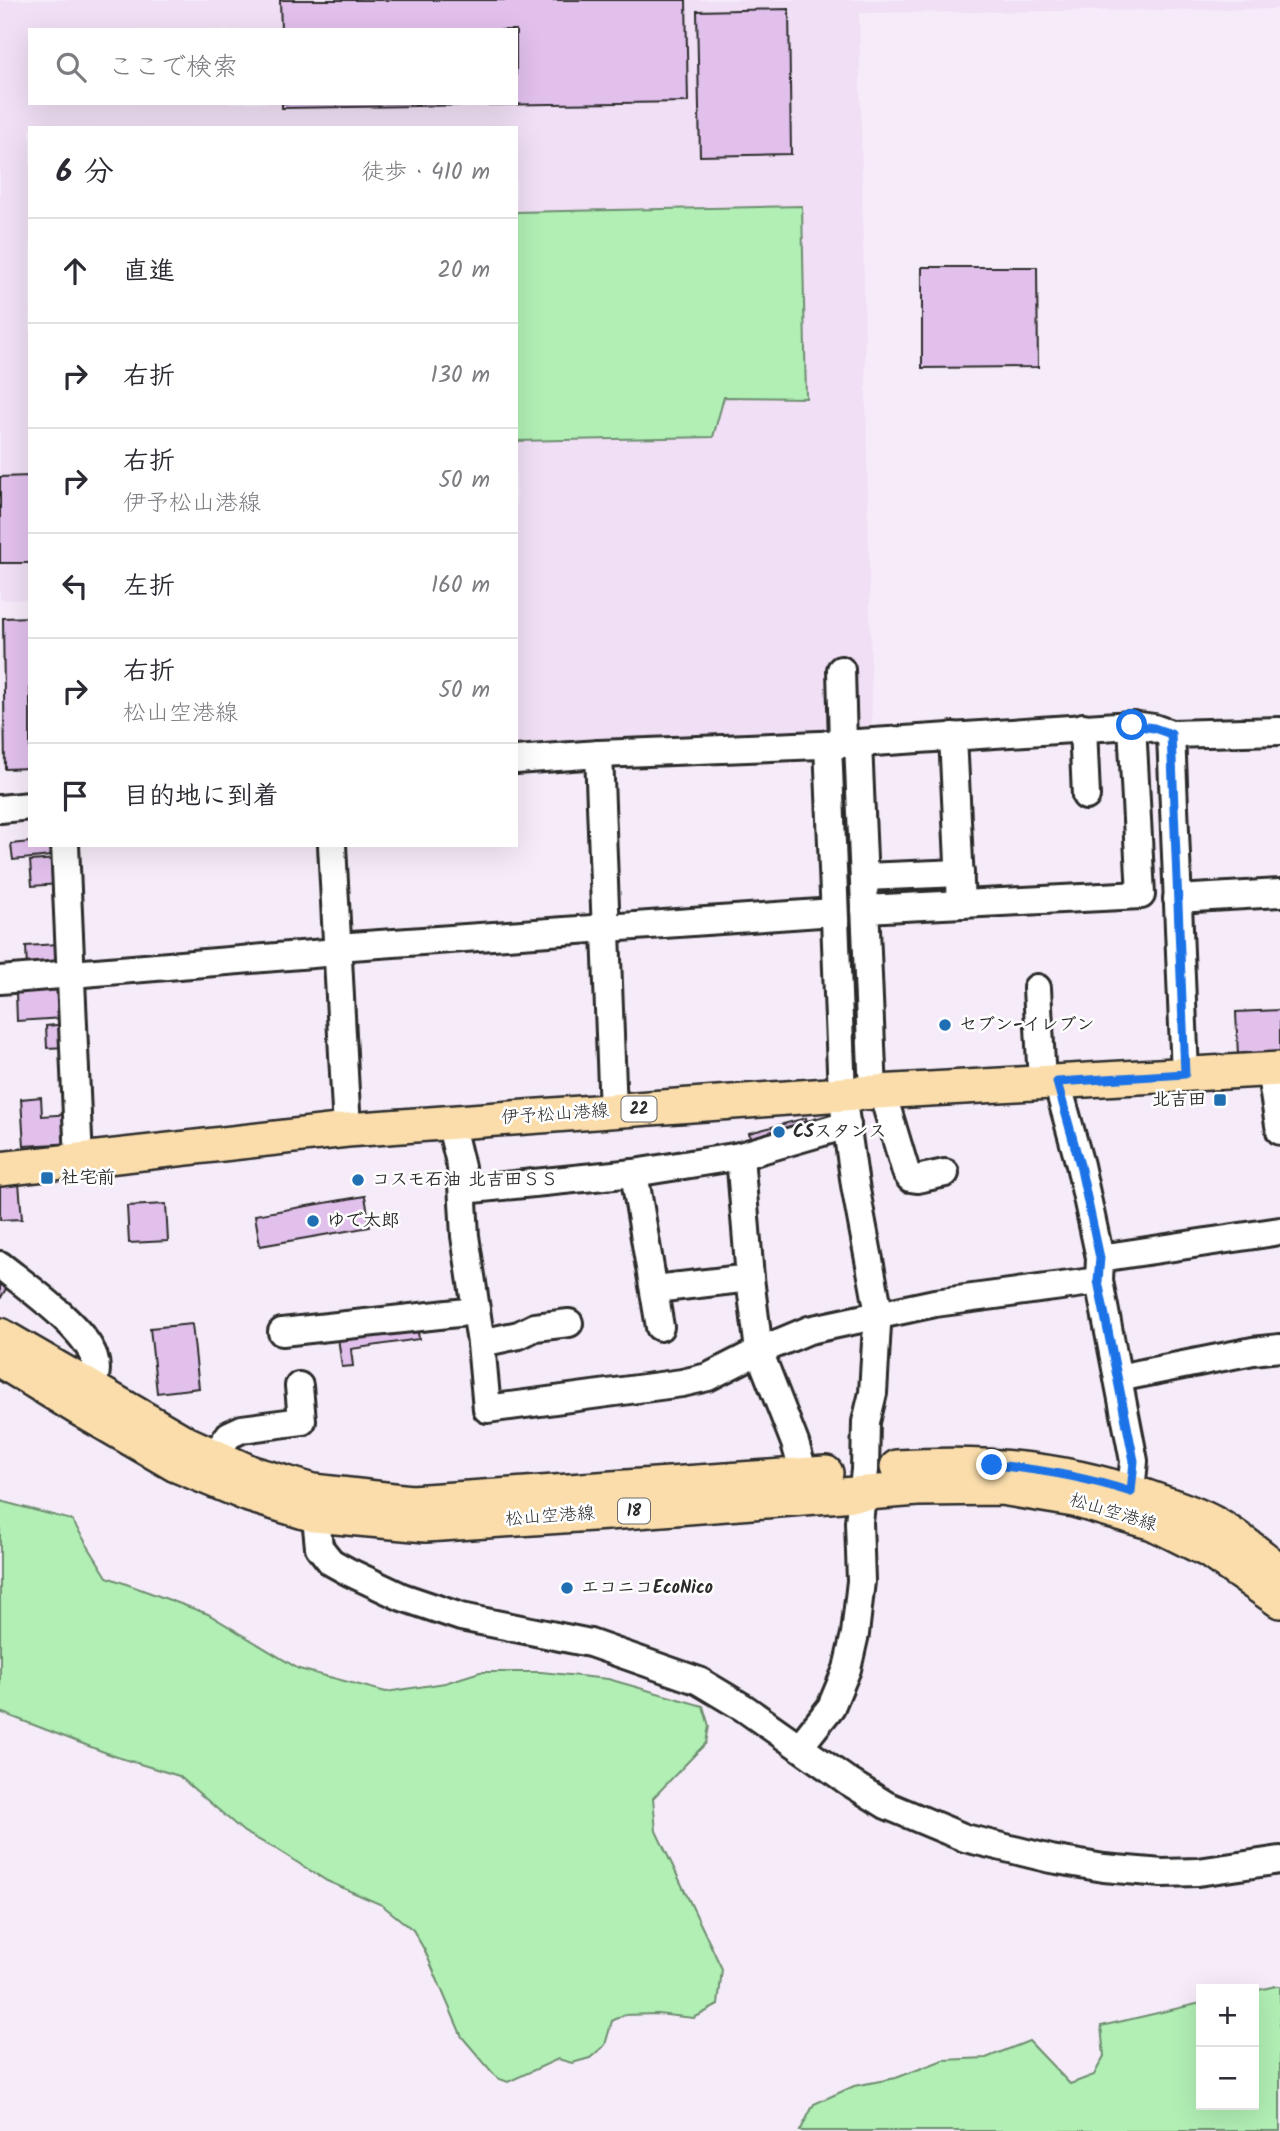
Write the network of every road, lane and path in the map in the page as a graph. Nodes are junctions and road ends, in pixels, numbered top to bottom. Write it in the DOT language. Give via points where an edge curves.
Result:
graph roads {
  1 [pos="841,670"];
  2 [pos="1132,725"];
  3 [pos="1083,727"];
  4 [pos="1280,731"];
  5 [pos="1171,734"];
  6 [pos="953,736"];
  7 [pos="843,744"];
  8 [pos="599,754"];
  9 [pos="518,760"];
  10 [pos="1086,796"];
  11 [pos="28,806"];
  12 [pos="0,808"];
  13 [pos="65,847"];
  14 [pos="332,847"];
  15 [pos="960,873"];
  16 [pos="864,877"];
  17 [pos="1280,893"];
  18 [pos="1177,899"];
  19 [pos="961,904"];
  20 [pos="865,909"];
  21 [pos="834,912"];
  22 [pos="606,927"];
  23 [pos="337,950"];
  24 [pos="71,976"];
  25 [pos="0,981"];
  26 [pos="1037,988"];
  27 [pos="1275,1069"];
  28 [pos="1185,1074"];
  29 [pos="1050,1082"];
  30 [pos="861,1101"];
  31 [pos="613,1111"];
  32 [pos="450,1122"];
  33 [pos="347,1130"];
  34 [pos="1280,1131"];
  35 [pos="740,1156"];
  36 [pos="79,1160"];
  37 [pos="0,1169"];
  38 [pos="634,1173"];
  39 [pos="945,1173"];
  40 [pos="463,1190"];
  41 [pos="1280,1231"];
  42 [pos="0,1265"];
  43 [pos="1099,1270"];
  44 [pos="750,1278"];
  45 [pos="654,1289"];
  46 [pos="476,1311"];
  47 [pos="878,1316"];
  48 [pos="569,1323"];
  49 [pos="660,1327"];
  50 [pos="282,1332"];
  51 [pos="0,1335"];
  52 [pos="481,1343"];
  53 [pos="1280,1348"];
  54 [pos="759,1351"];
  55 [pos="0,1360"];
  56 [pos="1118,1378"];
  57 [pos="299,1386"];
  58 [pos="92,1389"];
  59 [pos="214,1456"];
  60 [pos="803,1474"];
  61 [pos="864,1481"];
  62 [pos="1131,1492"];
  63 [pos="314,1503"];
  64 [pos="1280,1572"];
  65 [pos="1280,1601"];
  66 [pos="800,1746"];
  67 [pos="1280,1860"];
  1 -- 7 [label="street"];
  2 -- 3 [label="street"];
  2 -- 5 [label="street"];
  2 -- 19 [label="street" via="1141,895"];
  3 -- 6 [label="street"];
  3 -- 10 [label="street"];
  4 -- 5 [label="street"];
  5 -- 18 [label="street"];
  6 -- 7 [label="street"];
  6 -- 15 [label="street"];
  7 -- 8 [label="street"];
  7 -- 16 [label="street"];
  7 -- 21 [label="street"];
  8 -- 9 [label="street"];
  8 -- 22 [label="street"];
  11 -- 12 [label="street"];
  13 -- 24 [label="street"];
  14 -- 23 [label="street"];
  15 -- 16 [label="street"];
  15 -- 19 [label="street"];
  16 -- 20 [label="street"];
  17 -- 18 [label="street"];
  18 -- 28 [label="street"];
  19 -- 20 [label="street"];
  20 -- 30 [label="street"];
  21 -- 22 [label="street"];
  21 -- 30 [label="street"];
  22 -- 23 [label="street"];
  22 -- 31 [label="street"];
  23 -- 24 [label="street"];
  23 -- 33 [label="street"];
  24 -- 25 [label="street"];
  24 -- 36 [label="street"];
  26 -- 29 [label="street"];
  27 -- 28 [label="main road, 伊予松山港線 / 22"];
  27 -- 34 [label="street"];
  28 -- 29 [label="main road, 伊予松山港線 / 22"];
  29 -- 30 [label="main road, 伊予松山港線 / 22"];
  29 -- 43 [label="street" via="1080,1165"];
  30 -- 31 [label="main road, 伊予松山港線 / 22"];
  30 -- 35 [label="street"];
  30 -- 39 [label="street" via="910,1178"];
  30 -- 47 [label="street" via="855,1185"];
  31 -- 32 [label="main road, 伊予松山港線 / 22"];
  32 -- 33 [label="main road, 伊予松山港線 / 22"];
  32 -- 40 [label="street"];
  33 -- 36 [label="main road, 伊予松山港線 / 22"];
  35 -- 38 [label="street"];
  35 -- 44 [label="street"];
  36 -- 37 [label="main road, 伊予松山港線 / 22"];
  38 -- 40 [label="street"];
  38 -- 45 [label="street"];
  40 -- 46 [label="street"];
  41 -- 43 [label="street"];
  42 -- 58 [label="street" via="87,1343 97,1372"];
  43 -- 47 [label="street"];
  43 -- 56 [label="street"];
  44 -- 45 [label="street"];
  44 -- 54 [label="street"];
  45 -- 49 [label="street"];
  46 -- 50 [label="street"];
  46 -- 52 [label="street"];
  47 -- 54 [label="street" via="809,1330"];
  47 -- 61 [label="street"];
  48 -- 52 [label="street" via="535,1327"];
  51 -- 58 [label="main road, 松山空港線 / 18"];
  52 -- 54 [label="street" via="487,1409 682,1383 708,1377"];
  53 -- 56 [label="street"];
  54 -- 60 [label="street"];
  55 -- 63 [label="main road, 松山空港線 / 18" via="176,1465 249,1495"];
  56 -- 62 [label="street" via="1134,1461"];
  57 -- 59 [label="street" via="302,1421 243,1429 229,1435"];
  58 -- 59 [label="main road, 松山空港線 / 18"];
  59 -- 63 [label="main road, 松山空港線 / 18"];
  60 -- 61 [label="main road, 松山空港線 / 18"];
  60 -- 63 [label="main road, 松山空港線 / 18" via="411,1502"];
  61 -- 62 [label="main road, 松山空港線 / 18" via="956,1464 992,1465 1039,1469"];
  61 -- 63 [label="main road, 松山空港線 / 18" via="638,1511 426,1525"];
  61 -- 65 [label="main road, 松山空港線 / 18" via="918,1489 1001,1488 1086,1503 1153,1524 1209,1551"];
  61 -- 66 [label="street" via="856,1634 831,1707"];
  62 -- 64 [label="main road, 松山空港線 / 18" via="1215,1523"];
  63 -- 66 [label="street" via="319,1548 349,1572 461,1617 590,1643 699,1681"];
  66 -- 67 [label="street" via="886,1805 965,1838 1091,1866 1162,1873"];
}
